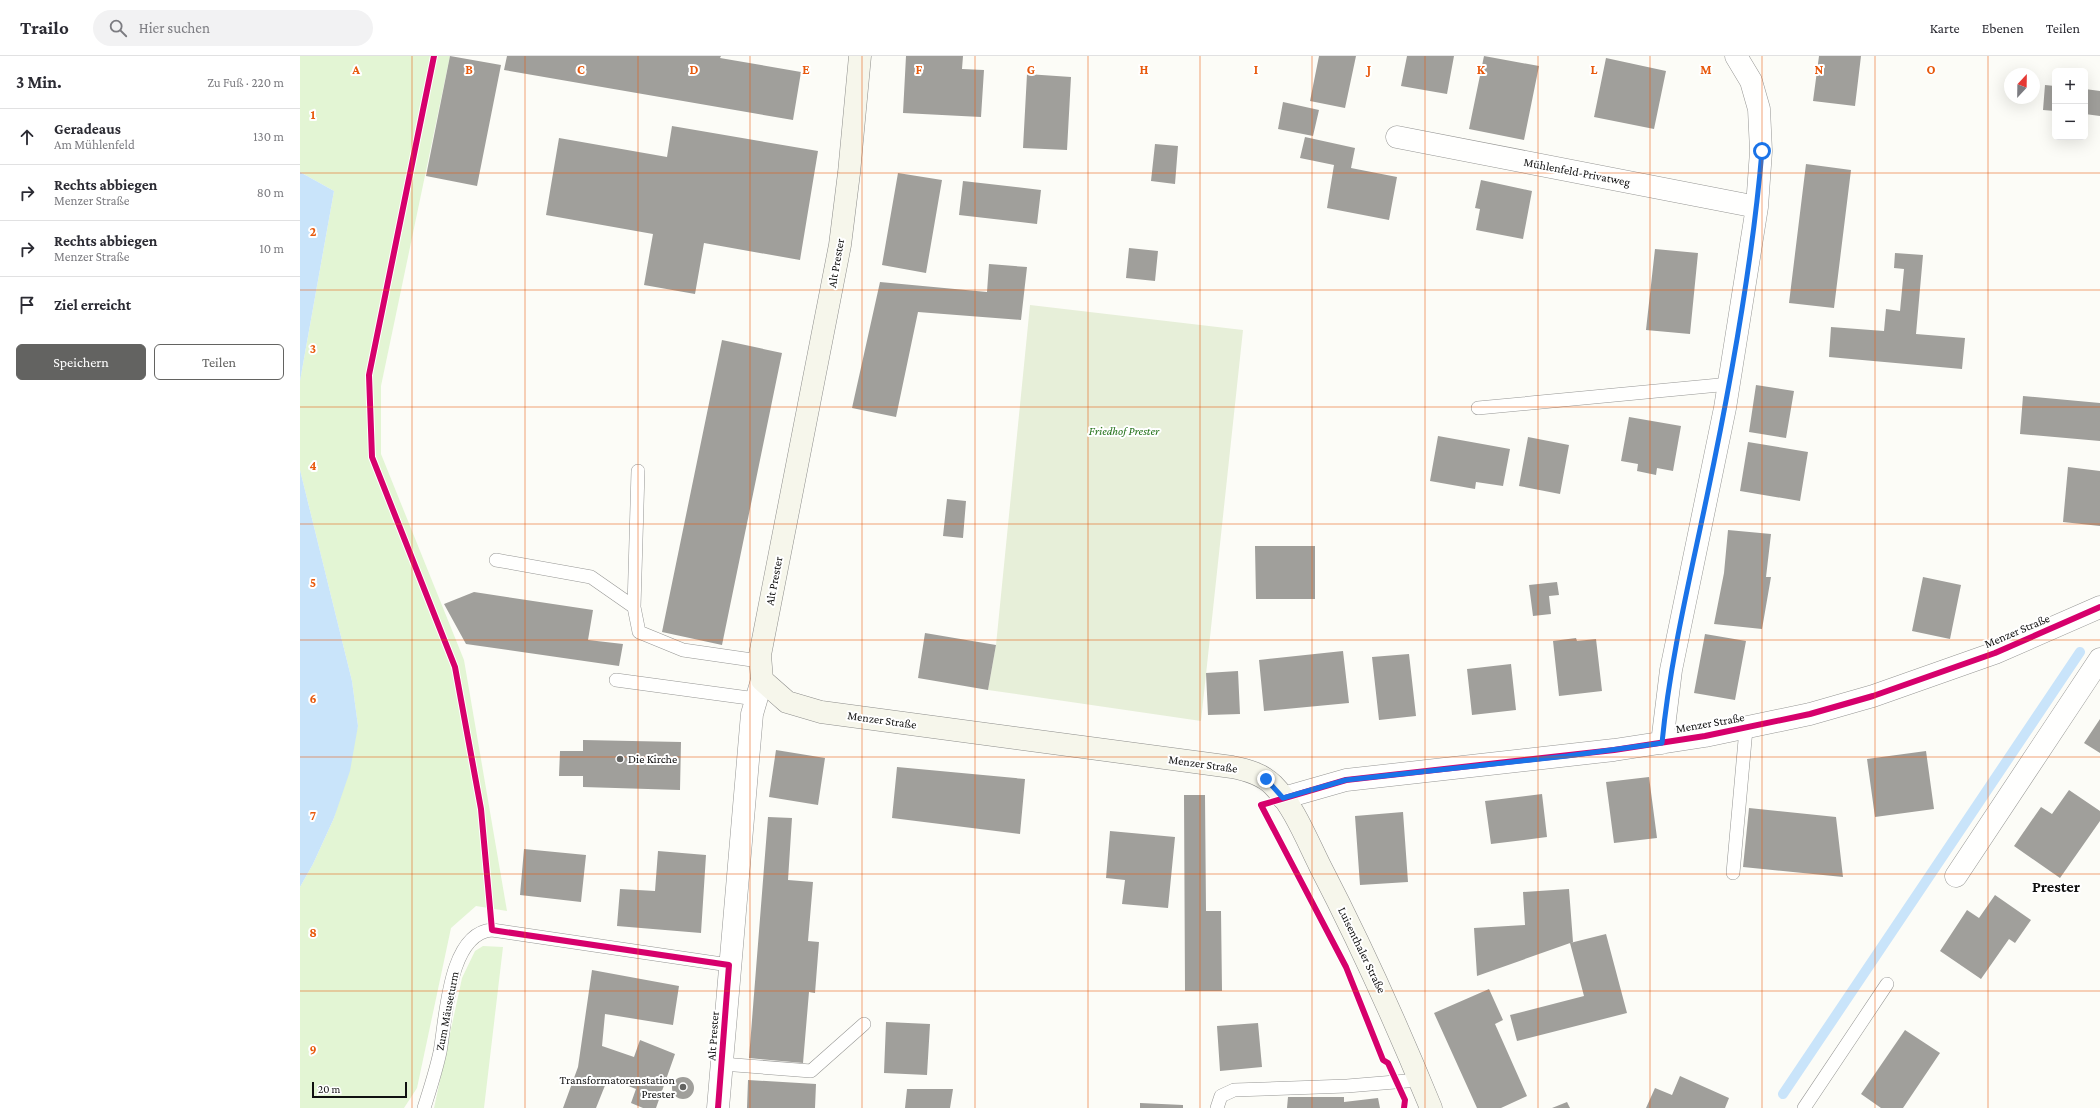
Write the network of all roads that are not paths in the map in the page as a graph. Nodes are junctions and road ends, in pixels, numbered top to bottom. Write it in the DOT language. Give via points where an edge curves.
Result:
graph roads {
  1 [pos="860,56"];
  2 [pos="1736,56"];
  3 [pos="1397,137"];
  4 [pos="1757,207"];
  5 [pos="1730,384"];
  6 [pos="1478,408"];
  7 [pos="638,470"];
  8 [pos="496,560"];
  9 [pos="634,607"];
  10 [pos="2100,607"];
  11 [pos="2100,659"];
  12 [pos="616,680"];
  13 [pos="759,680"];
  14 [pos="1746,729"];
  15 [pos="1662,743"];
  16 [pos="1283,798"];
  17 [pos="1733,873"];
  18 [pos="1956,876"];
  19 [pos="729,965"];
  20 [pos="1887,984"];
  21 [pos="864,1024"];
  22 [pos="722,1064"];
  23 [pos="1420,1080"];
  24 [pos="424,1108"];
  25 [pos="718,1108"];
  26 [pos="1217,1108"];
  27 [pos="1431,1108"];
  28 [pos="1804,1108"];
  1 -- 13 [label="main road, Alt Prester" via="840,245"];
  2 -- 4 [label="street" via="1751,81 1759,109 1762,151"];
  3 -- 4 [label="street, Mühlenfeld-Privatweg"];
  4 -- 5 [label="street"];
  5 -- 6 [label="lane"];
  5 -- 15 [label="street" via="1671,670"];
  7 -- 9 [label="lane"];
  8 -- 9 [label="lane" via="591,577"];
  9 -- 13 [label="lane" via="639,632"];
  10 -- 14 [label="street, Menzer Straße" via="1996,653 1873,696"];
  11 -- 18 [label="street"];
  12 -- 13 [label="lane"];
  13 -- 16 [label="main road, Menzer Straße" via="787,702 821,712 1246,770 1266,779"];
  13 -- 19 [label="street, Alt Prester" via="752,714"];
  14 -- 15 [label="street, Menzer Straße"];
  14 -- 17 [label="lane"];
  15 -- 16 [label="street, Menzer Straße" via="1346,780"];
  16 -- 23 [label="main road, Luisenthaler Straße" via="1363,950"];
  19 -- 22 [label="street, Alt Prester"];
  19 -- 24 [label="lane, Zum Mäuseturm" via="492,930 481,932 472,938 455,968 440,1052"];
  20 -- 28 [label="lane"];
  21 -- 22 [label="lane" via="811,1072"];
  22 -- 25 [label="street, Alt Prester"];
  23 -- 26 [label="lane" via="1347,1086 1234,1090 1221,1096"];
  23 -- 27 [label="main road, Luisenthaler Straße"];
}
